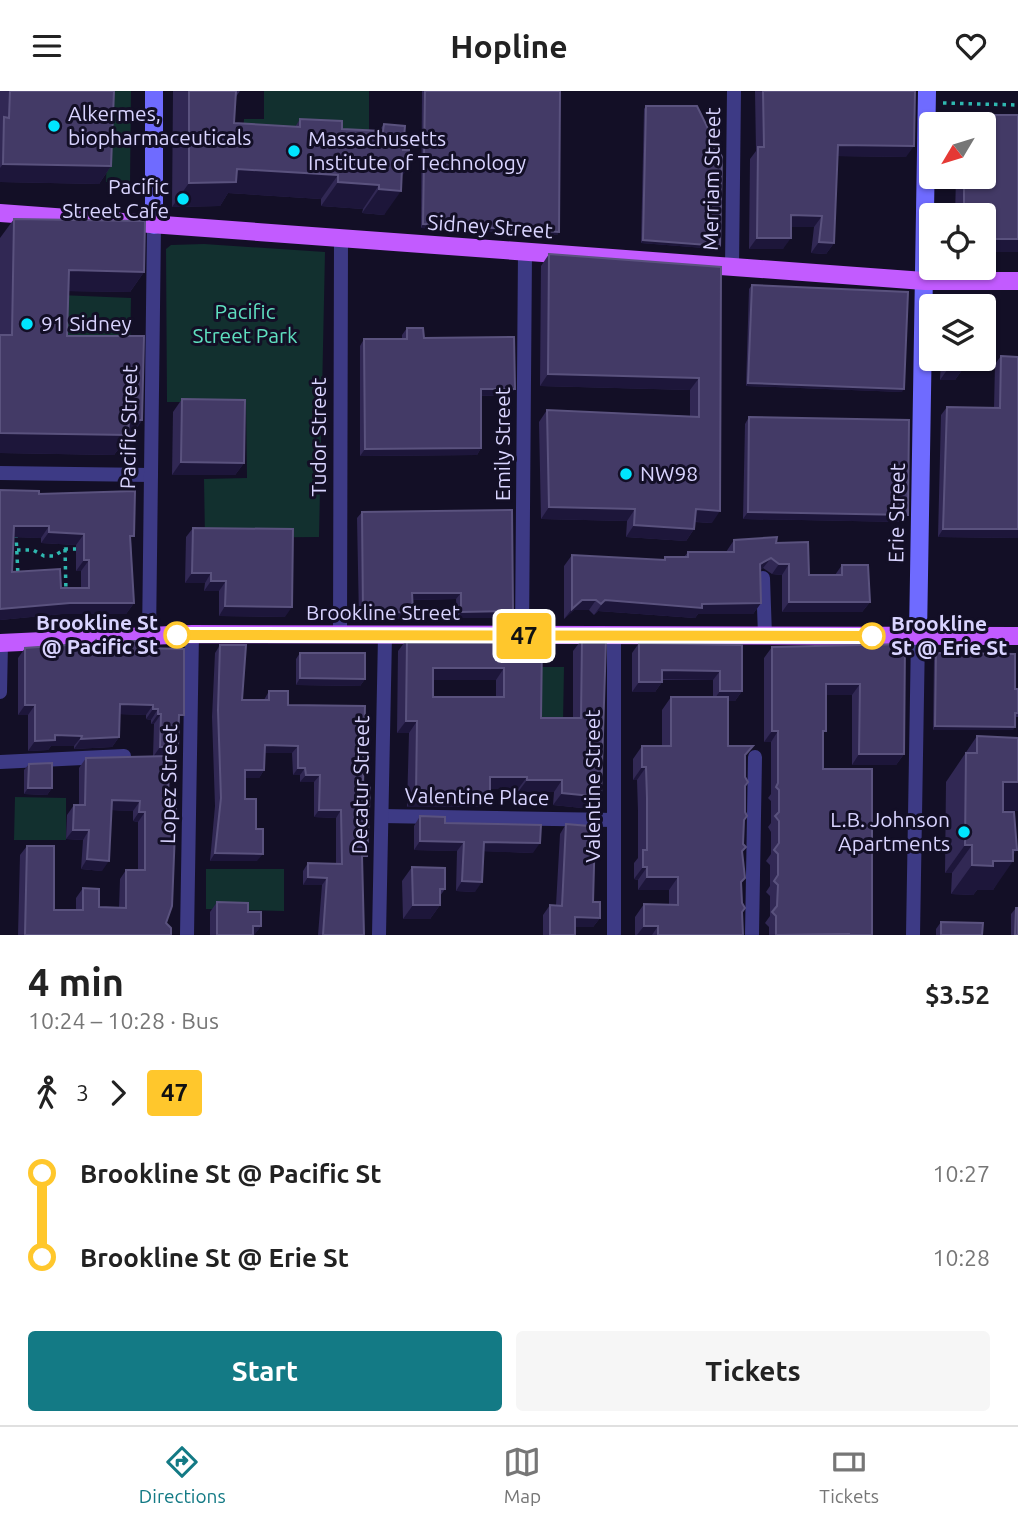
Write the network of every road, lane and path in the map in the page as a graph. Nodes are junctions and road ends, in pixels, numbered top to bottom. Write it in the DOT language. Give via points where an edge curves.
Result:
graph roads {
  1 [pos="154,91"];
  2 [pos="734,91"];
  3 [pos="927,97"];
  4 [pos="1018,105"];
  5 [pos="0,213"];
  6 [pos="153,225"];
  7 [pos="341,239"];
  8 [pos="525,252"];
  9 [pos="732,267"];
  10 [pos="924,281"];
  11 [pos="1018,281"];
  12 [pos="0,473"];
  13 [pos="151,475"];
  14 [pos="16,525"];
  15 [pos="65,549"];
  16 [pos="91,549"];
  17 [pos="0,550"];
  18 [pos="17,550"];
  19 [pos="65,573"];
  20 [pos="53,574"];
  21 [pos="30,576"];
  22 [pos="18,577"];
  23 [pos="763,578"];
  24 [pos="18,584"];
  25 [pos="66,600"];
  26 [pos="192,634"];
  27 [pos="340,636"];
  28 [pos="385,636"];
  29 [pos="522,636"];
  30 [pos="614,636"];
  31 [pos="765,636"];
  32 [pos="918,636"];
  33 [pos="1018,636"];
  34 [pos="149,639"];
  35 [pos="1,643"];
  36 [pos="0,691"];
  37 [pos="124,756"];
  38 [pos="755,757"];
  39 [pos="0,762"];
  40 [pos="382,816"];
  41 [pos="614,820"];
  42 [pos="187,935"];
  43 [pos="379,935"];
  44 [pos="614,935"];
  45 [pos="752,935"];
  46 [pos="913,935"];
  1 -- 6 [label="main road, Pacific Street"];
  2 -- 9 [label="street, Merriam Street"];
  3 -- 4 [label="path"];
  3 -- 10 [label="main road, Erie Street"];
  5 -- 6 [label="main road, Sidney Street"];
  6 -- 7 [label="main road, Sidney Street"];
  6 -- 13 [label="street, Pacific Street"];
  7 -- 8 [label="main road, Sidney Street"];
  7 -- 27 [label="street, Tudor Street"];
  8 -- 9 [label="main road, Sidney Street"];
  8 -- 29 [label="street, Emily Street"];
  9 -- 10 [label="main road, Sidney Street"];
  10 -- 11 [label="main road, Sidney Street"];
  10 -- 32 [label="main road, Erie Street"];
  12 -- 13 [label="street"];
  13 -- 34 [label="street, Pacific Street"];
  14 -- 18 [label="path"];
  15 -- 16 [label="path"];
  15 -- 18 [label="path" via="54,556"];
  15 -- 19 [label="path"];
  17 -- 18 [label="path"];
  18 -- 22 [label="path"];
  19 -- 20 [label="path"];
  19 -- 25 [label="path"];
  21 -- 22 [label="path"];
  22 -- 24 [label="path"];
  23 -- 31 [label="street"];
  26 -- 27 [label="main road, Brookline Street"];
  26 -- 34 [label="main road, Brookline Street"];
  26 -- 42 [label="street, Lopez Street"];
  27 -- 28 [label="main road, Brookline Street"];
  28 -- 29 [label="main road, Brookline Street"];
  28 -- 40 [label="street, Decatur Street"];
  29 -- 30 [label="main road, Brookline Street"];
  30 -- 31 [label="main road, Brookline Street"];
  30 -- 41 [label="street, Valentine Street"];
  31 -- 32 [label="main road, Brookline Street"];
  32 -- 33 [label="main road, Brookline Street"];
  32 -- 46 [label="street, Erie Street"];
  34 -- 35 [label="main road, Brookline Street"];
  35 -- 36 [label="street"];
  37 -- 39 [label="street"];
  38 -- 45 [label="street"];
  40 -- 41 [label="street, Valentine Place"];
  40 -- 43 [label="street, Decatur Street"];
  41 -- 44 [label="street, Valentine Street"];
}
